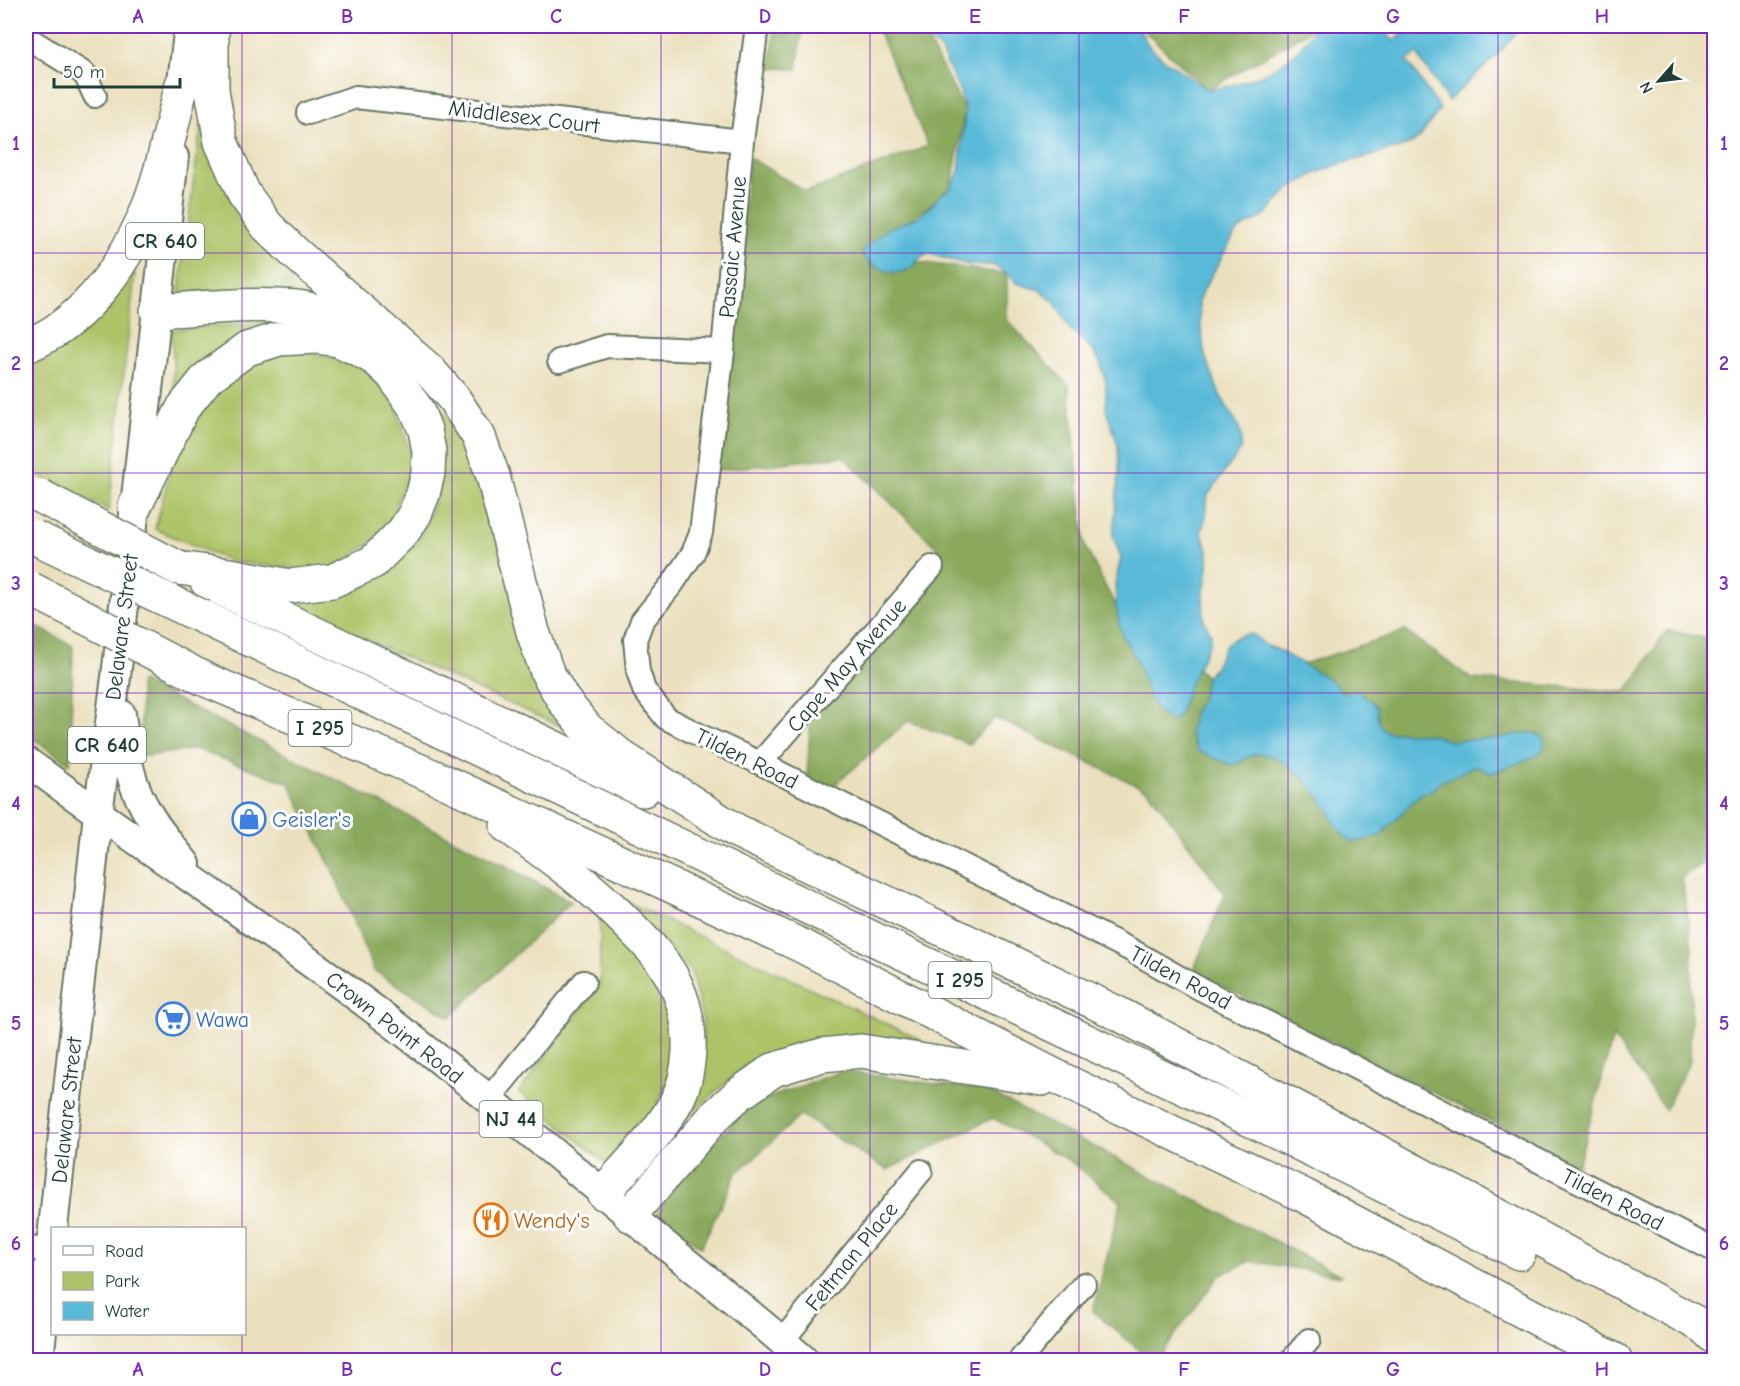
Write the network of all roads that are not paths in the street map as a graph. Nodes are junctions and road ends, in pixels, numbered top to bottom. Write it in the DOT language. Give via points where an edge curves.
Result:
graph roads {
  1 [pos="189,26"];
  2 [pos="212,26"];
  3 [pos="757,26"];
  4 [pos="26,37"];
  5 [pos="182,84"];
  6 [pos="95,96"];
  7 [pos="308,113"];
  8 [pos="742,141"];
  9 [pos="158,311"];
  10 [pos="386,333"];
  11 [pos="26,346"];
  12 [pos="723,351"];
  13 [pos="559,361"];
  14 [pos="33,493"];
  15 [pos="135,506"];
  16 [pos="30,535"];
  17 [pos="932,567"];
  18 [pos="178,568"];
  19 [pos="28,588"];
  20 [pos="116,677"];
  21 [pos="651,700"];
  22 [pos="26,761"];
  23 [pos="760,763"];
  24 [pos="437,778"];
  25 [pos="98,814"];
  26 [pos="722,822"];
  27 [pos="209,891"];
  28 [pos="584,982"];
  29 [pos="1069,1083"];
  30 [pos="488,1100"];
  31 [pos="921,1171"];
  32 [pos="603,1193"];
  33 [pos="630,1215"];
  34 [pos="46,1241"];
  35 [pos="1714,1250"];
  36 [pos="1084,1284"];
  37 [pos="1714,1336"];
  38 [pos="1309,1340"];
  39 [pos="782,1341"];
  40 [pos="1714,1350"];
  41 [pos="39,1360"];
  42 [pos="804,1360"];
  43 [pos="1020,1360"];
  44 [pos="1292,1360"];
  45 [pos="1615,1360"];
  1 -- 5 [label="main road, Delaware Street / CR 640"];
  2 -- 10 [label="highway" via="212,90 221,142 244,194 295,253"];
  3 -- 8 [label="street, Passaic Avenue"];
  4 -- 6 [label="street" via="85,74"];
  5 -- 9 [label="main road, Delaware Street / CR 640"];
  5 -- 11 [label="highway" via="154,190 143,221 121,261 93,299 68,322"];
  7 -- 8 [label="street, Middlesex Court" via="356,97"];
  8 -- 12 [label="street, Passaic Avenue"];
  9 -- 10 [label="highway" via="246,305 298,308"];
  9 -- 15 [label="main road, Delaware Street / CR 640"];
  10 -- 26 [label="highway" via="429,370 479,437 493,476 532,632 547,672 564,700 587,729 622,757"];
  12 -- 13 [label="street" via="607,346"];
  12 -- 21 [label="street, Passaic Avenue" via="701,532 693,553 642,621 635,640 638,671"];
  14 -- 18 [label="highway, bridge"];
  15 -- 18 [label="highway" via="183,408 207,378 247,349 279,339 338,340 377,360 417,410 429,451 423,494 403,532 373,562 332,580 290,586"];
  15 -- 20 [label="main road, Delaware Street / CR 640"];
  16 -- 40 [label="highway, I 295, bridge" via="1274,1131"];
  17 -- 23 [label="street, Cape May Avenue"];
  18 -- 26 [label="highway" via="647,793"];
  19 -- 24 [label="highway, I 295, bridge" via="204,679"];
  20 -- 25 [label="main road, Delaware Street / CR 640"];
  20 -- 27 [label="main road" via="131,774 141,802 160,832"];
  21 -- 23 [label="street, Tilden Road" via="666,717"];
  22 -- 25 [label="main road, Crown Point Road / NJ 44"];
  23 -- 35 [label="street, Tilden Road"];
  24 -- 29 [label="highway, I 295" via="800,945"];
  24 -- 32 [label="highway" via="566,868 607,902 649,944 672,976 690,1035 688,1067 678,1098 663,1123"];
  25 -- 27 [label="main road, Crown Point Road / NJ 44"];
  25 -- 34 [label="main road, Delaware Street / CR 640"];
  26 -- 37 [label="highway" via="1119,1014 1704,1327"];
  27 -- 30 [label="main road, Crown Point Road / NJ 44" via="345,988"];
  28 -- 30 [label="street"];
  29 -- 33 [label="highway" via="861,1051 822,1055 773,1070 738,1095 714,1117"];
  29 -- 45 [label="highway, I 295" via="1303,1195"];
  30 -- 32 [label="main road, Crown Point Road / NJ 44"];
  31 -- 39 [label="street, Feltman Place"];
  32 -- 33 [label="main road, Crown Point Road / NJ 44"];
  33 -- 39 [label="main road, Crown Point Road / NJ 44"];
  34 -- 41 [label="main road, Delaware Street / CR 640"];
  36 -- 43 [label="street"];
  38 -- 44 [label="street"];
  39 -- 42 [label="main road, Crown Point Road / NJ 44"];
}
